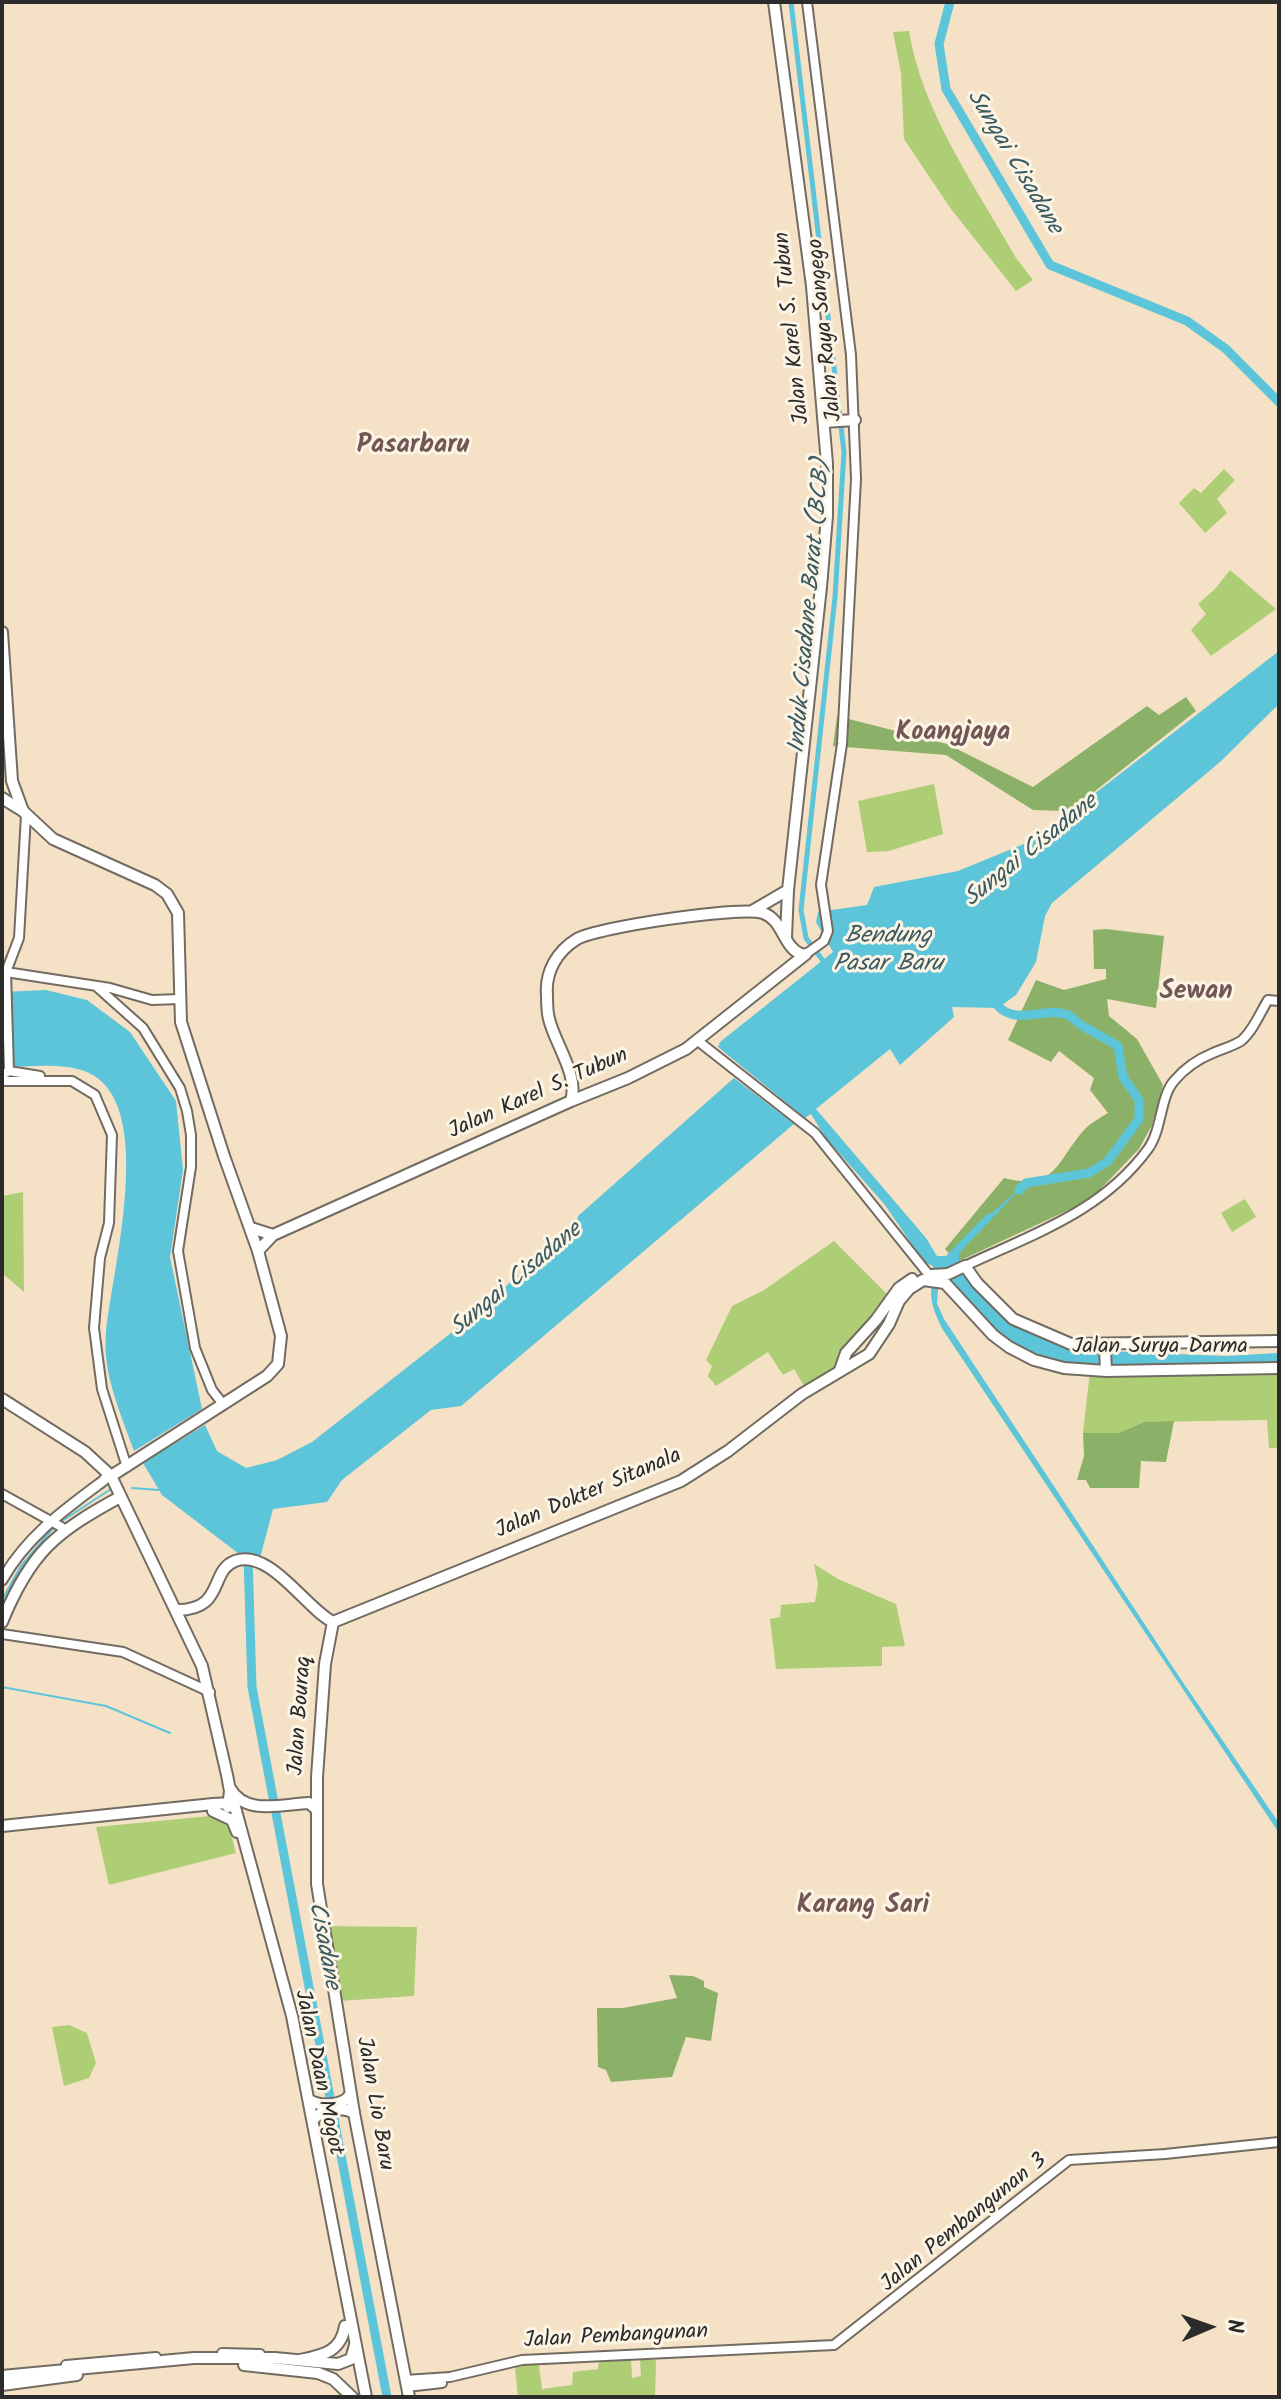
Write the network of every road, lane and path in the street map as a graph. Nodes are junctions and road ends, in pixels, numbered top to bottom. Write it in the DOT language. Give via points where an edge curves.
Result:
graph roads {
  1 [pos="774,2"];
  2 [pos="807,2"];
  3 [pos="854,420"];
  4 [pos="826,422"];
  5 [pos="2,632"];
  6 [pos="12,781"];
  7 [pos="2,797"];
  8 [pos="24,813"];
  9 [pos="788,890"];
  10 [pos="750,912"];
  11 [pos="788,941"];
  12 [pos="803,956"];
  13 [pos="790,967"];
  14 [pos="4,972"];
  15 [pos="96,986"];
  16 [pos="180,999"];
  17 [pos="1279,1001"];
  18 [pos="703,1045"];
  19 [pos="5,1074"];
  20 [pos="570,1077"];
  21 [pos="596,1090"];
  22 [pos="571,1101"];
  23 [pos="251,1228"];
  24 [pos="273,1235"];
  25 [pos="258,1251"];
  26 [pos="916,1259"];
  27 [pos="963,1267"];
  28 [pos="916,1278"];
  29 [pos="932,1278"];
  30 [pos="860,1336"];
  31 [pos="1279,1341"];
  32 [pos="874,1348"];
  33 [pos="1102,1348"];
  34 [pos="1279,1368"];
  35 [pos="840,1370"];
  36 [pos="1106,1370"];
  37 [pos="2,1399"];
  38 [pos="219,1406"];
  39 [pos="116,1472"];
  40 [pos="2,1494"];
  41 [pos="120,1497"];
  42 [pos="129,1513"];
  43 [pos="52,1520"];
  44 [pos="64,1529"];
  45 [pos="2,1580"];
  46 [pos="177,1610"];
  47 [pos="2,1622"];
  48 [pos="330,1624"];
  49 [pos="2,1634"];
  50 [pos="210,1692"];
  51 [pos="228,1780"];
  52 [pos="256,1806"];
  53 [pos="213,1808"];
  54 [pos="231,1808"];
  55 [pos="317,1812"];
  56 [pos="241,1823"];
  57 [pos="2,1829"];
  58 [pos="349,2104"];
  59 [pos="318,2112"];
  60 [pos="1279,2144"];
  61 [pos="339,2277"];
  62 [pos="345,2326"];
  63 [pos="355,2345"];
  64 [pos="782,2351"];
  65 [pos="351,2359"];
  66 [pos="300,2360"];
  67 [pos="2,2376"];
  68 [pos="2,2385"];
  69 [pos="407,2388"];
  70 [pos="352,2397"];
  71 [pos="359,2397"];
  72 [pos="366,2397"];
  1 -- 4 [label="main road, Jalan Karel S. Tubun"];
  2 -- 3 [label="street, Jalan Raya Sangego" via="851,355"];
  3 -- 4 [label="main road"];
  3 -- 12 [label="street, Jalan Raya Sangego" via="844,719 821,885 828,931 824,941"];
  4 -- 9 [label="main road, Jalan Karel S. Tubun" via="827,516"];
  5 -- 6 [label="main road"];
  6 -- 7 [label="main road"];
  6 -- 8 [label="main road"];
  7 -- 8 [label="main road"];
  8 -- 14 [label="street" via="19,938"];
  8 -- 16 [label="main road" via="53,839 167,894 178,913"];
  9 -- 10 [label="main road"];
  9 -- 11 [label="main road, Jalan Karel S. Tubun"];
  10 -- 11 [label="main road" via="774,920"];
  10 -- 20 [label="main road" via="604,931 571,943 553,964 546,985 549,1020"];
  11 -- 12 [label="main road"];
  11 -- 13 [label="main road, Jalan Karel S. Tubun"];
  12 -- 13 [label="main road, Jalan Karel S. Tubun"];
  13 -- 18 [label="main road, Jalan Karel S. Tubun"];
  14 -- 15 [label="street"];
  14 -- 19 [label="street"];
  15 -- 16 [label="street" via="152,1000"];
  15 -- 38 [label="street" via="143,1028 180,1088 187,1111 191,1167 178,1251 195,1348"];
  16 -- 23 [label="main road" via="181,1022"];
  17 -- 27 [label="street" via="1268,1000 1248,1034 1189,1066 1170,1085 1149,1147 1090,1206"];
  18 -- 21 [label="main road, Jalan Karel S. Tubun"];
  18 -- 26 [label="street" via="815,1133"];
  19 -- 39 [label="street" via="72,1081 95,1095 112,1135 109,1223 94,1328"];
  20 -- 21 [label="main road" via="580,1087"];
  20 -- 22 [label="main road"];
  21 -- 22 [label="main road, Jalan Karel S. Tubun"];
  22 -- 24 [label="main road, Jalan Karel S. Tubun"];
  23 -- 24 [label="main road"];
  23 -- 25 [label="main road"];
  24 -- 25 [label="main road, Jalan Karel S. Tubun"];
  25 -- 38 [label="main road" via="278,1324 278,1364"];
  26 -- 28 [label="street"];
  26 -- 29 [label="street"];
  27 -- 29 [label="main road"];
  27 -- 33 [label="main road, Jalan Surya Darma" via="1013,1319 1057,1340"];
  28 -- 29 [label="main road, Jalan Dokter Sitanala"];
  28 -- 30 [label="main road, Jalan Dokter Sitanala" via="899,1288"];
  29 -- 32 [label="main road, Jalan Dokter Sitanala" via="909,1289"];
  29 -- 36 [label="main road, Jalan Surya Darma" via="1022,1355 1064,1368"];
  30 -- 32 [label="main road"];
  30 -- 35 [label="main road, Jalan Dokter Sitanala"];
  31 -- 33 [label="main road, Jalan Surya Darma"];
  32 -- 35 [label="main road, Jalan Dokter Sitanala"];
  33 -- 36 [label="main road"];
  34 -- 36 [label="main road, Jalan Surya Darma"];
  35 -- 48 [label="main road, Jalan Dokter Sitanala" via="676,1484"];
  37 -- 39 [label="main road, Jalan Daan Mogot"];
  38 -- 39 [label="main road"];
  39 -- 41 [label="main road, Jalan Daan Mogot"];
  39 -- 42 [label="main road"];
  39 -- 43 [label="main road"];
  40 -- 43 [label="street"];
  41 -- 42 [label="main road, Jalan Daan Mogot"];
  41 -- 44 [label="main road"];
  42 -- 46 [label="main road, Jalan Daan Mogot"];
  43 -- 44 [label="street"];
  43 -- 45 [label="main road" via="26,1543"];
  44 -- 47 [label="main road" via="24,1576"];
  46 -- 48 [label="main road" via="204,1604 226,1567 239,1560 275,1572"];
  46 -- 50 [label="main road, Jalan Daan Mogot"];
  48 -- 55 [label="main road, Jalan Bouraq"];
  49 -- 50 [label="street" via="123,1652"];
  50 -- 51 [label="main road, Jalan Daan Mogot"];
  51 -- 52 [label="main road" via="237,1799"];
  51 -- 53 [label="main road"];
  51 -- 54 [label="main road, Jalan Daan Mogot"];
  52 -- 55 [label="main road" via="311,1803"];
  52 -- 56 [label="main road"];
  53 -- 54 [label="main road"];
  53 -- 57 [label="main road"];
  53 -- 61 [label="main road, Jalan Daan Mogot" via="235,1824 253,1888 298,2072"];
  54 -- 56 [label="main road, Jalan Daan Mogot"];
  55 -- 58 [label="main road, Jalan Lio Baru" via="317,1884"];
  56 -- 59 [label="main road, Jalan Daan Mogot" via="309,2100"];
  58 -- 59 [label="main road"];
  58 -- 69 [label="main road, Jalan Lio Baru"];
  59 -- 61 [label="main road, Jalan Daan Mogot"];
  60 -- 64 [label="street, Jalan Pembangunan 3" via="1069,2160 834,2345"];
  61 -- 62 [label="main road, Jalan Daan Mogot"];
  61 -- 63 [label="main road, Jalan Daan Mogot"];
  62 -- 65 [label="main road, Jalan Daan Mogot"];
  62 -- 66 [label="main road" via="334,2350"];
  63 -- 65 [label="main road, Jalan Daan Mogot"];
  63 -- 72 [label="main road, Jalan Daan Mogot"];
  64 -- 69 [label="street, Jalan Pembangunan" via="522,2360"];
  65 -- 66 [label="main road" via="338,2364"];
  65 -- 71 [label="main road, Jalan Daan Mogot"];
  66 -- 67 [label="main road" via="194,2358"];
  68 -- 70 [label="main road" via="202,2363 318,2373"];
}
